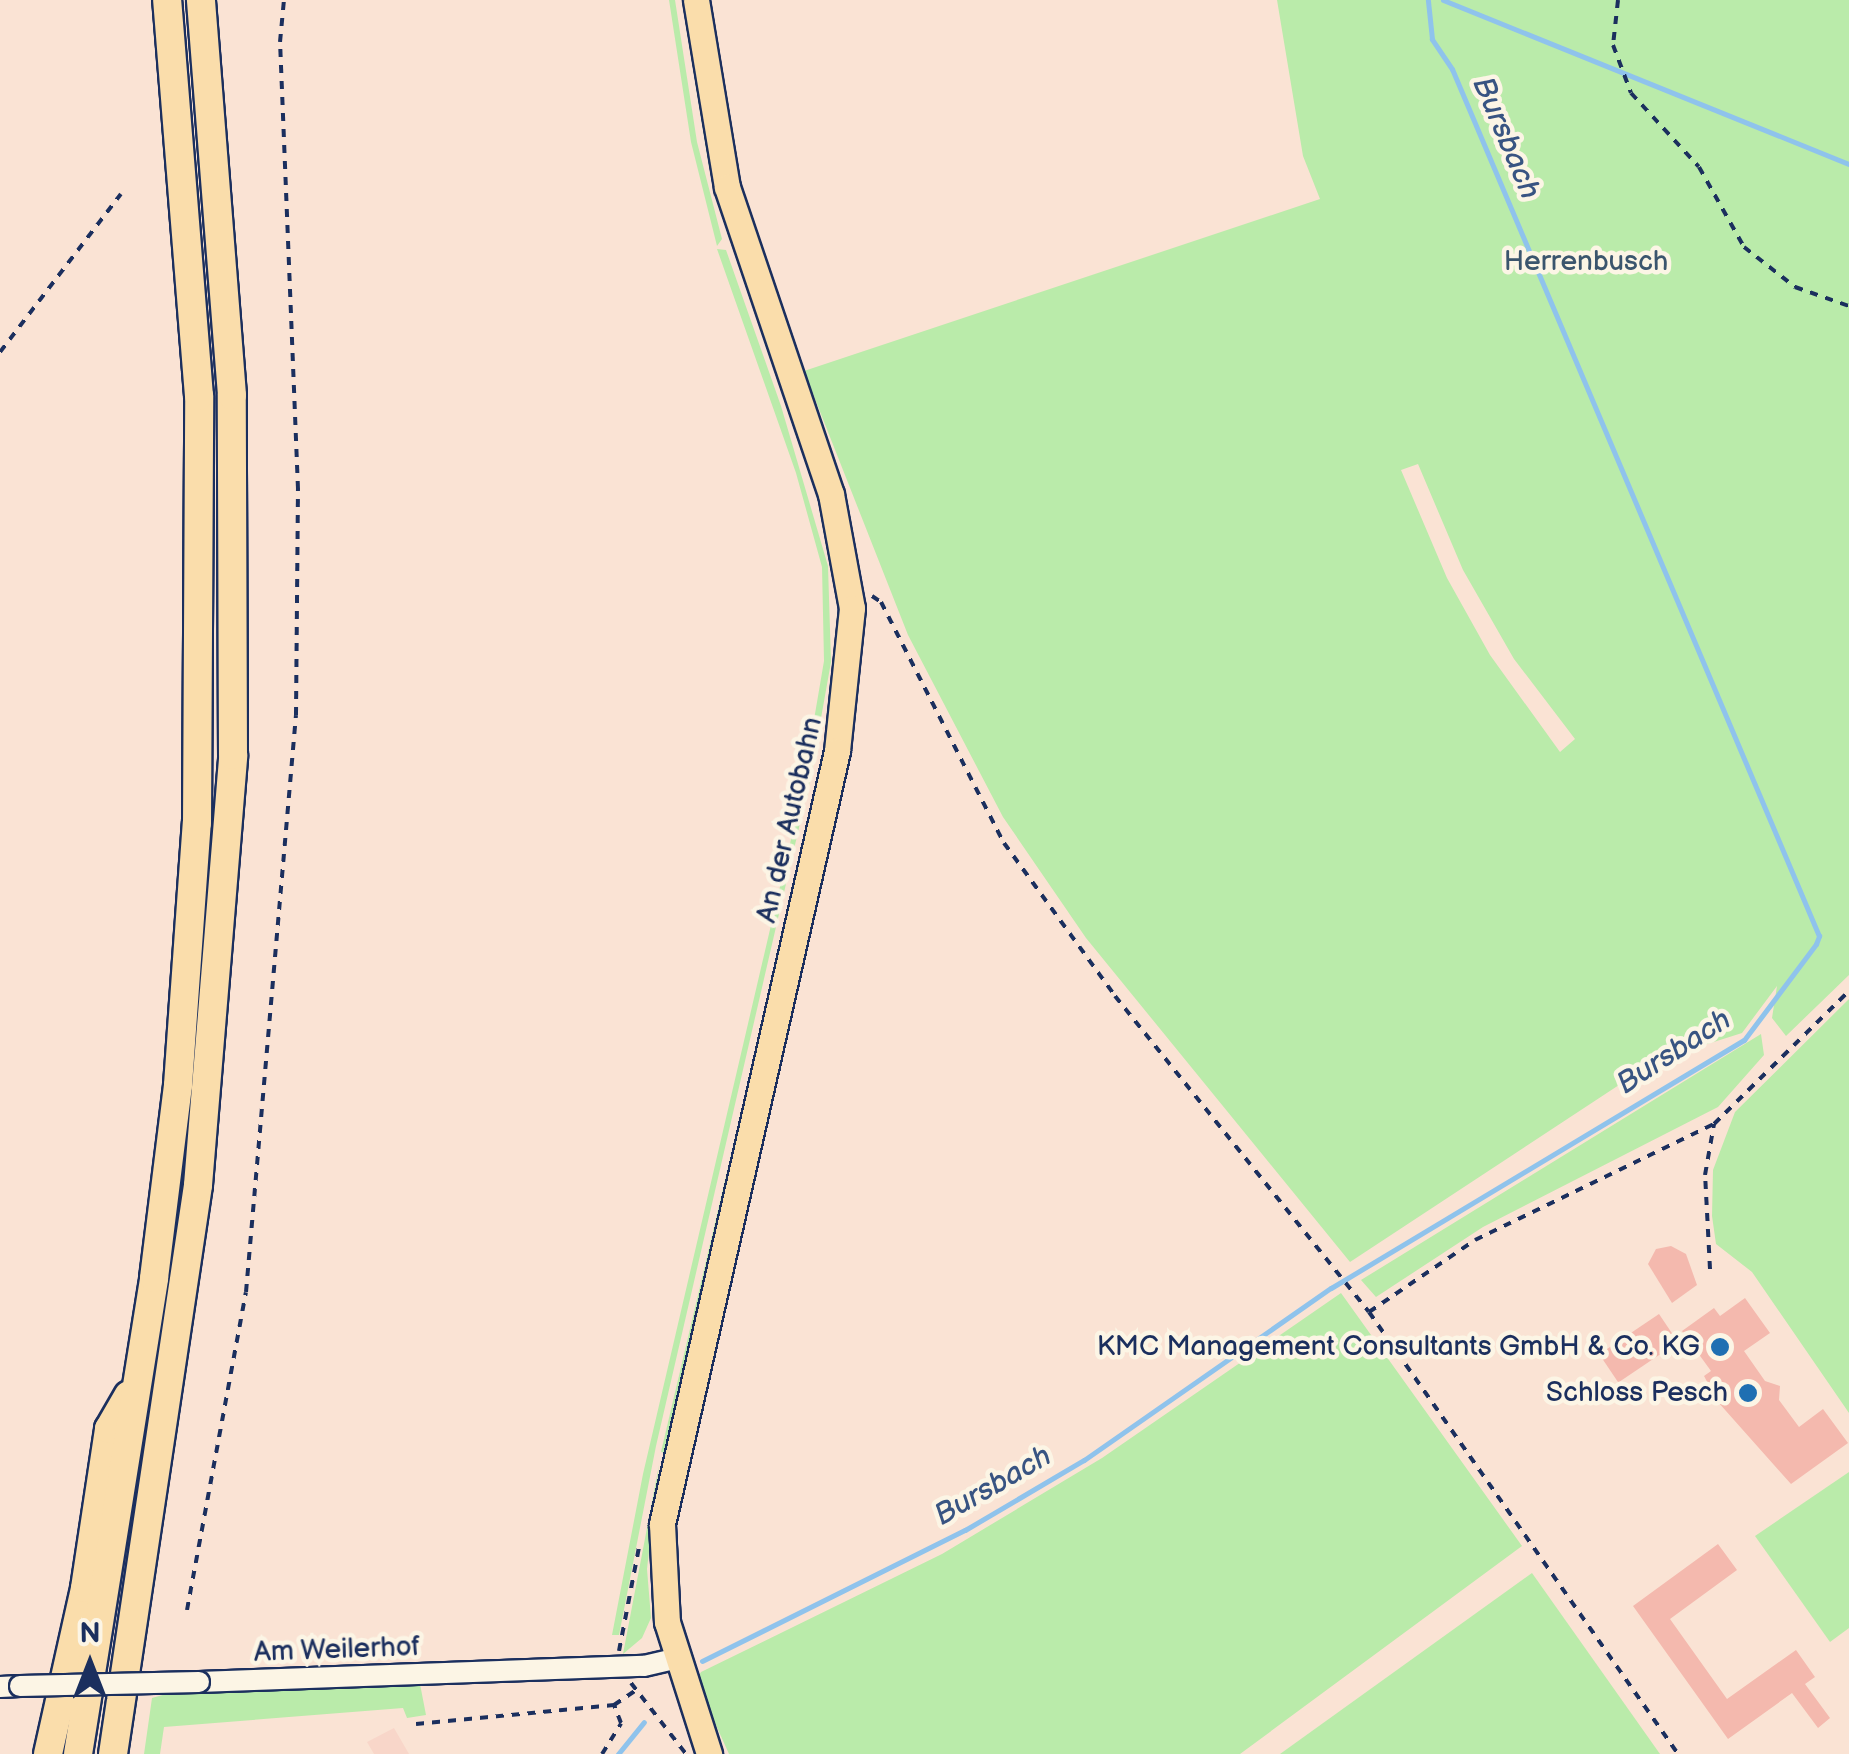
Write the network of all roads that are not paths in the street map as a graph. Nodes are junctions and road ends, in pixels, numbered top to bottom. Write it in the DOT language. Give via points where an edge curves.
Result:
graph roads {
  1 [pos="166,0"];
  2 [pos="201,0"];
  3 [pos="696,0"];
  4 [pos="137,1381"];
  5 [pos="676,1659"];
  6 [pos="10,1686"];
  7 [pos="48,1754"];
  8 [pos="78,1754"];
  9 [pos="112,1754"];
  10 [pos="709,1754"];
  1 -- 4 [label="highway" via="199,396 201,694 178,1085"];
  2 -- 9 [label="highway" via="232,395 236,598 229,826 198,1185"];
  3 -- 5 [label="main road, An der Autobahn" via="728,187 822,465 850,580 844,721 665,1504 660,1569"];
  4 -- 7 [label="highway" via="110,1429"];
  4 -- 8 [label="highway"];
  5 -- 6 [label="street, Am Weilerhof, bridge" via="625,1667"];
  5 -- 10 [label="main road, An der Autobahn"];
}
